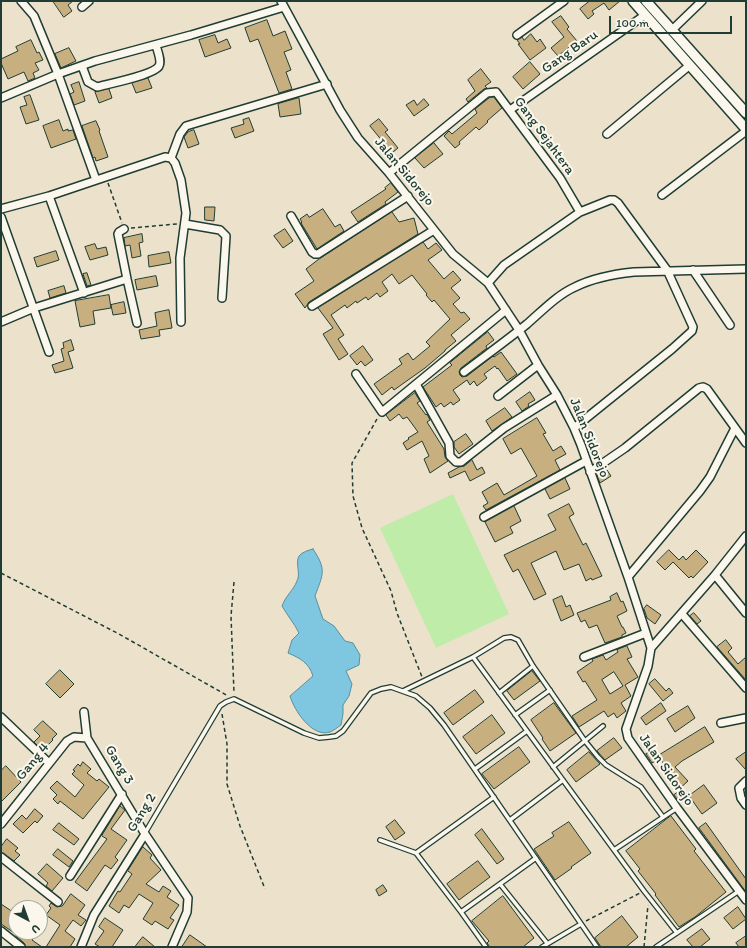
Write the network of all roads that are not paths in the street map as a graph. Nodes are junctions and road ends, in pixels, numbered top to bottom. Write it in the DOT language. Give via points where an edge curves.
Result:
graph roads {
  1 [pos="21,1"];
  2 [pos="89,1"];
  3 [pos="564,1"];
  4 [pos="632,1"];
  5 [pos="646,1"];
  6 [pos="702,1"];
  7 [pos="282,4"];
  8 [pos="82,7"];
  9 [pos="645,15"];
  10 [pos="672,30"];
  11 [pos="517,35"];
  12 [pos="156,44"];
  13 [pos="690,65"];
  14 [pos="82,66"];
  15 [pos="58,74"];
  16 [pos="327,84"];
  17 [pos="1,98"];
  18 [pos="510,110"];
  19 [pos="746,113"];
  20 [pos="746,130"];
  21 [pos="607,134"];
  22 [pos="170,158"];
  23 [pos="389,173"];
  24 [pos="96,180"];
  25 [pos="662,195"];
  26 [pos="48,196"];
  27 [pos="408,196"];
  28 [pos="1,209"];
  29 [pos="580,212"];
  30 [pos="290,216"];
  31 [pos="1,217"];
  32 [pos="185,224"];
  33 [pos="124,228"];
  34 [pos="434,230"];
  35 [pos="746,269"];
  36 [pos="667,270"];
  37 [pos="693,270"];
  38 [pos="127,279"];
  39 [pos="488,283"];
  40 [pos="84,293"];
  41 [pos="222,298"];
  42 [pos="312,306"];
  43 [pos="34,308"];
  44 [pos="506,310"];
  45 [pos="1,322"];
  46 [pos="181,322"];
  47 [pos="137,323"];
  48 [pos="730,325"];
  49 [pos="519,330"];
  50 [pos="49,352"];
  51 [pos="538,365"];
  52 [pos="464,372"];
  53 [pos="356,374"];
  54 [pos="416,384"];
  55 [pos="557,395"];
  56 [pos="498,396"];
  57 [pos="574,428"];
  58 [pos="735,428"];
  59 [pos="746,443"];
  60 [pos="586,461"];
  61 [pos="590,472"];
  62 [pos="484,517"];
  63 [pos="746,536"];
  64 [pos="715,576"];
  65 [pos="628,578"];
  66 [pos="746,613"];
  67 [pos="682,614"];
  68 [pos="646,633"];
  69 [pos="651,648"];
  70 [pos="472,657"];
  71 [pos="584,657"];
  72 [pos="533,666"];
  73 [pos="746,688"];
  74 [pos="550,690"];
  75 [pos="404,691"];
  76 [pos="499,693"];
  77 [pos="84,712"];
  78 [pos="515,715"];
  79 [pos="1,716"];
  80 [pos="746,718"];
  81 [pos="721,723"];
  82 [pos="603,726"];
  83 [pos="527,731"];
  84 [pos="74,737"];
  85 [pos="87,738"];
  86 [pos="585,741"];
  87 [pos="49,763"];
  88 [pos="553,767"];
  89 [pos="475,769"];
  90 [pos="563,780"];
  91 [pos="746,781"];
  92 [pos="122,794"];
  93 [pos="494,797"];
  94 [pos="746,805"];
  95 [pos="677,808"];
  96 [pos="663,817"];
  97 [pos="510,820"];
  98 [pos="1,824"];
  99 [pos="145,834"];
  100 [pos="380,840"];
  101 [pos="614,850"];
  102 [pos="416,854"];
  103 [pos="1,857"];
  104 [pos="536,858"];
  105 [pos="70,876"];
  106 [pos="500,884"];
  107 [pos="739,891"];
  108 [pos="746,900"];
  109 [pos="58,902"];
  110 [pos="461,912"];
  111 [pos="581,924"];
  112 [pos="1,931"];
  113 [pos="677,933"];
  114 [pos="547,943"];
  115 [pos="21,947"];
  116 [pos="81,947"];
  117 [pos="172,947"];
  118 [pos="486,947"];
  119 [pos="542,947"];
  120 [pos="597,947"];
  121 [pos="656,947"];
  1 -- 15 [label="street" via="34,16"];
  2 -- 8 [label="street"];
  3 -- 11 [label="street"];
  4 -- 9 [label="street"];
  5 -- 10 [label="street"];
  6 -- 10 [label="street"];
  7 -- 12 [label="street" via="191,35"];
  7 -- 16 [label="street, Jalan Sidorejo"];
  9 -- 13 [label="street"];
  9 -- 18 [label="street, Gang Baru"];
  10 -- 19 [label="street"];
  12 -- 14 [label="street"];
  12 -- 14 [label="street" via="159,67 127,80 97,87 88,82"];
  13 -- 20 [label="street"];
  13 -- 21 [label="street"];
  14 -- 15 [label="street"];
  15 -- 17 [label="street"];
  15 -- 24 [label="street"];
  16 -- 22 [label="street" via="186,126"];
  16 -- 23 [label="street, Jalan Sidorejo" via="358,138"];
  18 -- 23 [label="street, Gang Sejahtera" via="496,92 487,93"];
  18 -- 29 [label="street, Gang Sejahtera" via="560,178"];
  20 -- 25 [label="street"];
  22 -- 24 [label="street" via="165,157"];
  22 -- 32 [label="street" via="175,163 181,180"];
  23 -- 27 [label="street, Jalan Sidorejo"];
  24 -- 26 [label="street"];
  26 -- 28 [label="street"];
  26 -- 40 [label="street"];
  27 -- 30 [label="street" via="318,254 312,252"];
  27 -- 34 [label="street, Jalan Sidorejo"];
  29 -- 36 [label="street" via="614,200"];
  29 -- 39 [label="street" via="504,265"];
  31 -- 43 [label="street"];
  32 -- 41 [label="street" via="220,230 226,236"];
  32 -- 46 [label="street" via="180,258"];
  33 -- 38 [label="street" via="118,234"];
  34 -- 39 [label="street, Jalan Sidorejo" via="453,254"];
  34 -- 42 [label="street"];
  35 -- 37 [label="street"];
  36 -- 37 [label="street"];
  36 -- 49 [label="street" via="618,274 574,287"];
  36 -- 57 [label="street" via="692,331"];
  37 -- 48 [label="street"];
  38 -- 40 [label="street"];
  38 -- 47 [label="street"];
  39 -- 44 [label="street, Jalan Sidorejo"];
  40 -- 43 [label="street"];
  43 -- 45 [label="street"];
  43 -- 50 [label="street"];
  44 -- 49 [label="street, Jalan Sidorejo"];
  44 -- 54 [label="street"];
  49 -- 51 [label="street, Jalan Sidorejo"];
  49 -- 52 [label="street"];
  51 -- 55 [label="street, Jalan Sidorejo"];
  51 -- 56 [label="street"];
  53 -- 54 [label="street" via="382,412"];
  54 -- 55 [label="street" via="449,443 450,456 456,462 461,462 504,428"];
  55 -- 57 [label="street, Jalan Sidorejo"];
  57 -- 60 [label="street, Jalan Sidorejo"];
  58 -- 59 [label="street"];
  58 -- 61 [label="street" via="707,389 699,388 625,448"];
  58 -- 65 [label="street" via="710,477"];
  60 -- 61 [label="street, Jalan Sidorejo"];
  60 -- 62 [label="street"];
  61 -- 65 [label="street, Jalan Sidorejo"];
  63 -- 64 [label="street"];
  64 -- 66 [label="street"];
  64 -- 67 [label="street"];
  65 -- 68 [label="street, Jalan Sidorejo"];
  67 -- 69 [label="street"];
  67 -- 73 [label="street"];
  68 -- 69 [label="street, Jalan Sidorejo"];
  68 -- 71 [label="street"];
  69 -- 95 [label="street, Jalan Sidorejo" via="648,666 626,733"];
  70 -- 72 [label="lane" via="504,638 511,637 518,640"];
  70 -- 75 [label="lane"];
  70 -- 76 [label="lane"];
  72 -- 74 [label="lane"];
  72 -- 76 [label="lane"];
  74 -- 78 [label="lane"];
  74 -- 86 [label="lane"];
  75 -- 89 [label="lane" via="416,696 430,708"];
  75 -- 99 [label="lane, Gang 2" via="391,687 371,693 343,731 336,736 319,738 234,699 226,702 220,706"];
  76 -- 78 [label="lane"];
  77 -- 85 [label="street"];
  78 -- 83 [label="lane"];
  79 -- 87 [label="street"];
  80 -- 81 [label="street"];
  82 -- 86 [label="lane"];
  83 -- 88 [label="lane"];
  83 -- 89 [label="lane"];
  84 -- 85 [label="street, Gang 3"];
  84 -- 87 [label="street, Gang 4" via="67,741"];
  85 -- 92 [label="street, Gang 3"];
  86 -- 88 [label="lane"];
  86 -- 96 [label="lane" via="606,765 641,786"];
  87 -- 98 [label="street, Gang 4"];
  88 -- 90 [label="lane"];
  89 -- 93 [label="lane"];
  90 -- 97 [label="lane"];
  90 -- 101 [label="lane"];
  91 -- 94 [label="street" via="739,788"];
  92 -- 99 [label="street, Gang 3"];
  92 -- 105 [label="street"];
  93 -- 97 [label="lane"];
  93 -- 102 [label="lane"];
  95 -- 96 [label="lane"];
  95 -- 107 [label="street, Jalan Sidorejo"];
  96 -- 101 [label="lane"];
  97 -- 104 [label="lane"];
  99 -- 116 [label="street, Gang 2" via="94,915"];
  99 -- 117 [label="street, Gang 3" via="188,898 187,912"];
  100 -- 102 [label="lane"];
  101 -- 113 [label="lane"];
  102 -- 110 [label="lane"];
  103 -- 109 [label="street"];
  104 -- 106 [label="lane"];
  104 -- 111 [label="lane"];
  106 -- 110 [label="lane"];
  106 -- 114 [label="lane"];
  107 -- 108 [label="street, Jalan Sidorejo"];
  107 -- 113 [label="lane"];
  110 -- 118 [label="lane"];
  111 -- 114 [label="lane"];
  111 -- 120 [label="lane"];
  112 -- 115 [label="street"];
  113 -- 121 [label="lane"];
  114 -- 119 [label="lane"];
}
